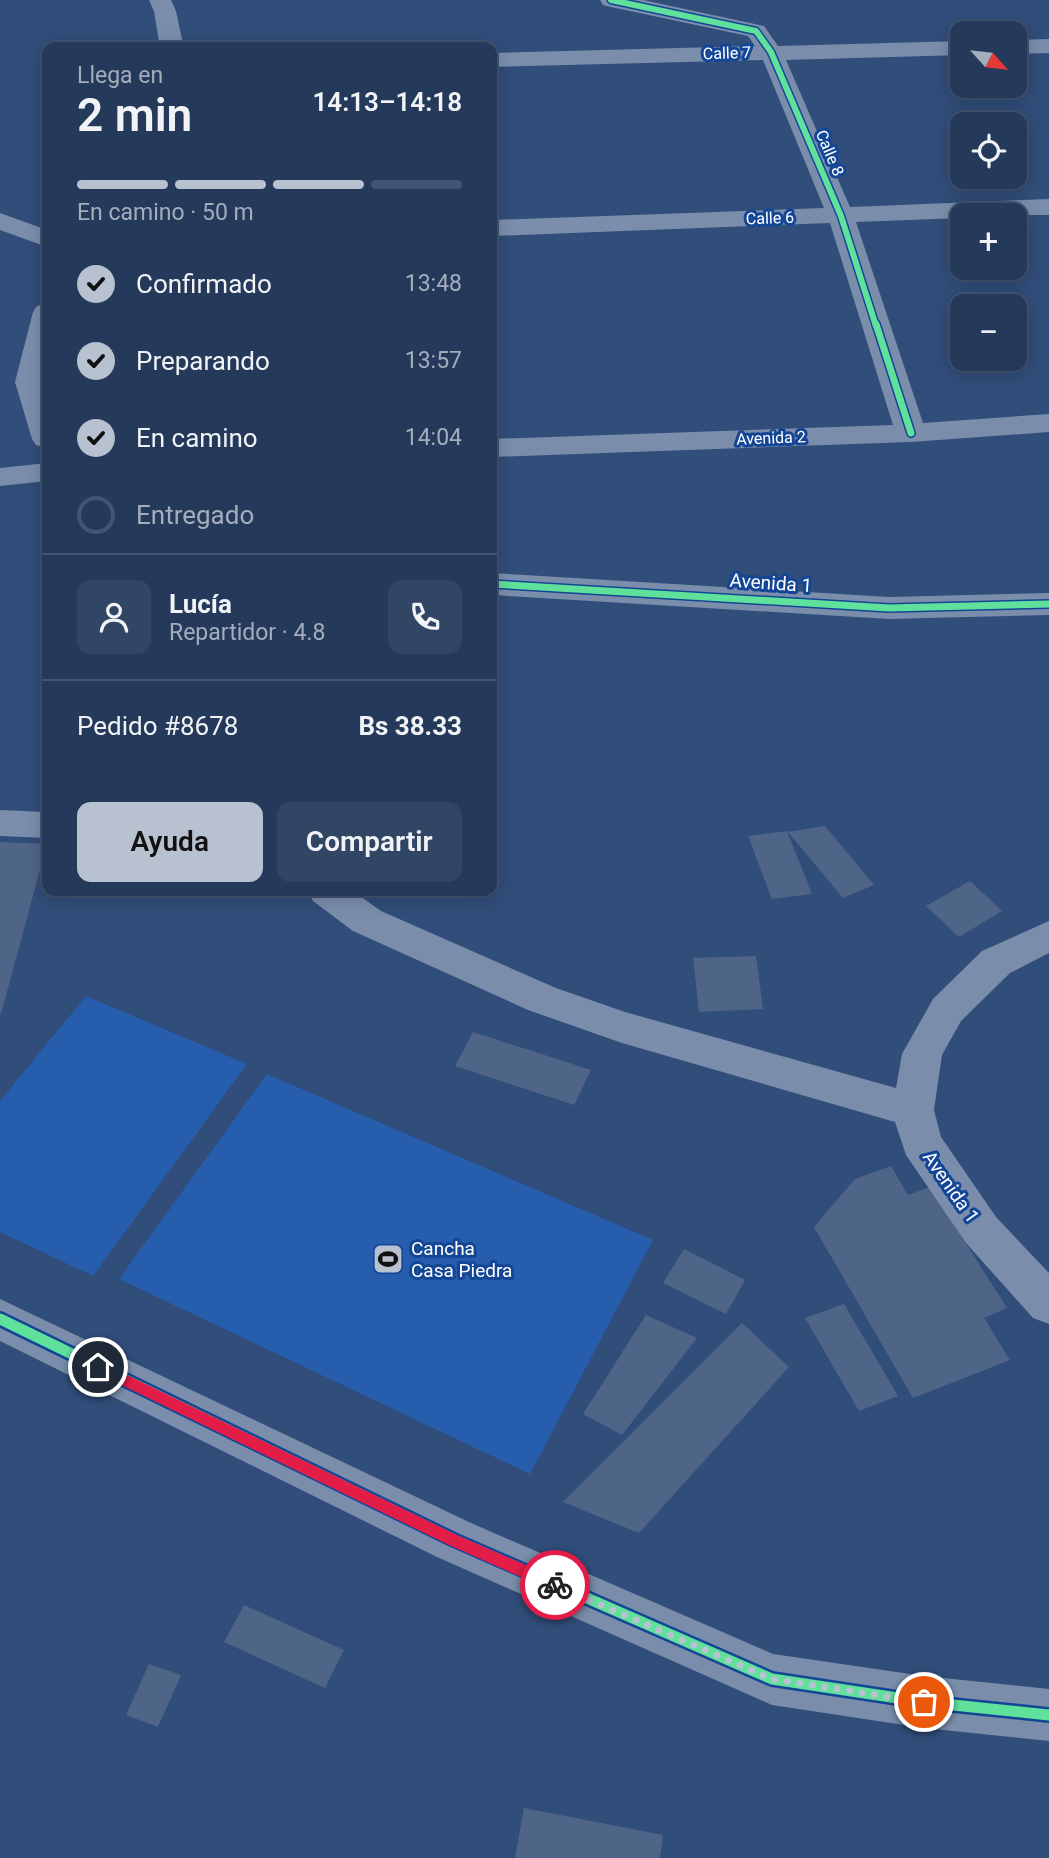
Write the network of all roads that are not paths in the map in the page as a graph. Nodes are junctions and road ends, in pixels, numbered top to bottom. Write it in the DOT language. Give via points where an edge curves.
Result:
graph roads {
  1 [pos="160,0"];
  2 [pos="611,0"];
  3 [pos="171,42"];
  4 [pos="1049,46"];
  5 [pos="1027,47"];
  6 [pos="950,48"];
  7 [pos="771,52"];
  8 [pos="497,60"];
  9 [pos="1049,207"];
  10 [pos="841,216"];
  11 [pos="0,220"];
  12 [pos="497,228"];
  13 [pos="42,238"];
  14 [pos="42,333"];
  15 [pos="42,422"];
  16 [pos="1049,423"];
  17 [pos="911,433"];
  18 [pos="497,448"];
  19 [pos="42,473"];
  20 [pos="0,477"];
  21 [pos="497,584"];
  22 [pos="1049,604"];
  23 [pos="0,823"];
  24 [pos="42,825"];
  25 [pos="333,896"];
  26 [pos="1049,936"];
  27 [pos="913,1110"];
  28 [pos="1049,1304"];
  29 [pos="0,1320"];
  30 [pos="1049,1715"];
  1 -- 3 [label="street"];
  2 -- 7 [label="street, Calle 8" via="756,31"];
  4 -- 5 [label="street"];
  6 -- 7 [label="street, Calle 7"];
  7 -- 8 [label="street, Calle 7"];
  7 -- 10 [label="street, Calle 8"];
  9 -- 10 [label="street, Calle 6"];
  10 -- 12 [label="street, Calle 6"];
  10 -- 17 [label="street, Calle 8"];
  11 -- 13 [label="street"];
  14 -- 15 [label="street" via="30,382"];
  16 -- 17 [label="street, Avenida 2"];
  17 -- 18 [label="street, Avenida 2"];
  19 -- 20 [label="street"];
  21 -- 22 [label="street, Avenida 1" via="889,608"];
  23 -- 24 [label="street"];
  25 -- 27 [label="street" via="367,921 542,999 622,1027"];
  26 -- 27 [label="street, Avenida 1" via="996,962 947,1010 922,1054"];
  27 -- 28 [label="street, Avenida 1" via="921,1143 981,1230"];
  29 -- 30 [label="street" via="454,1541 772,1679"];
}
